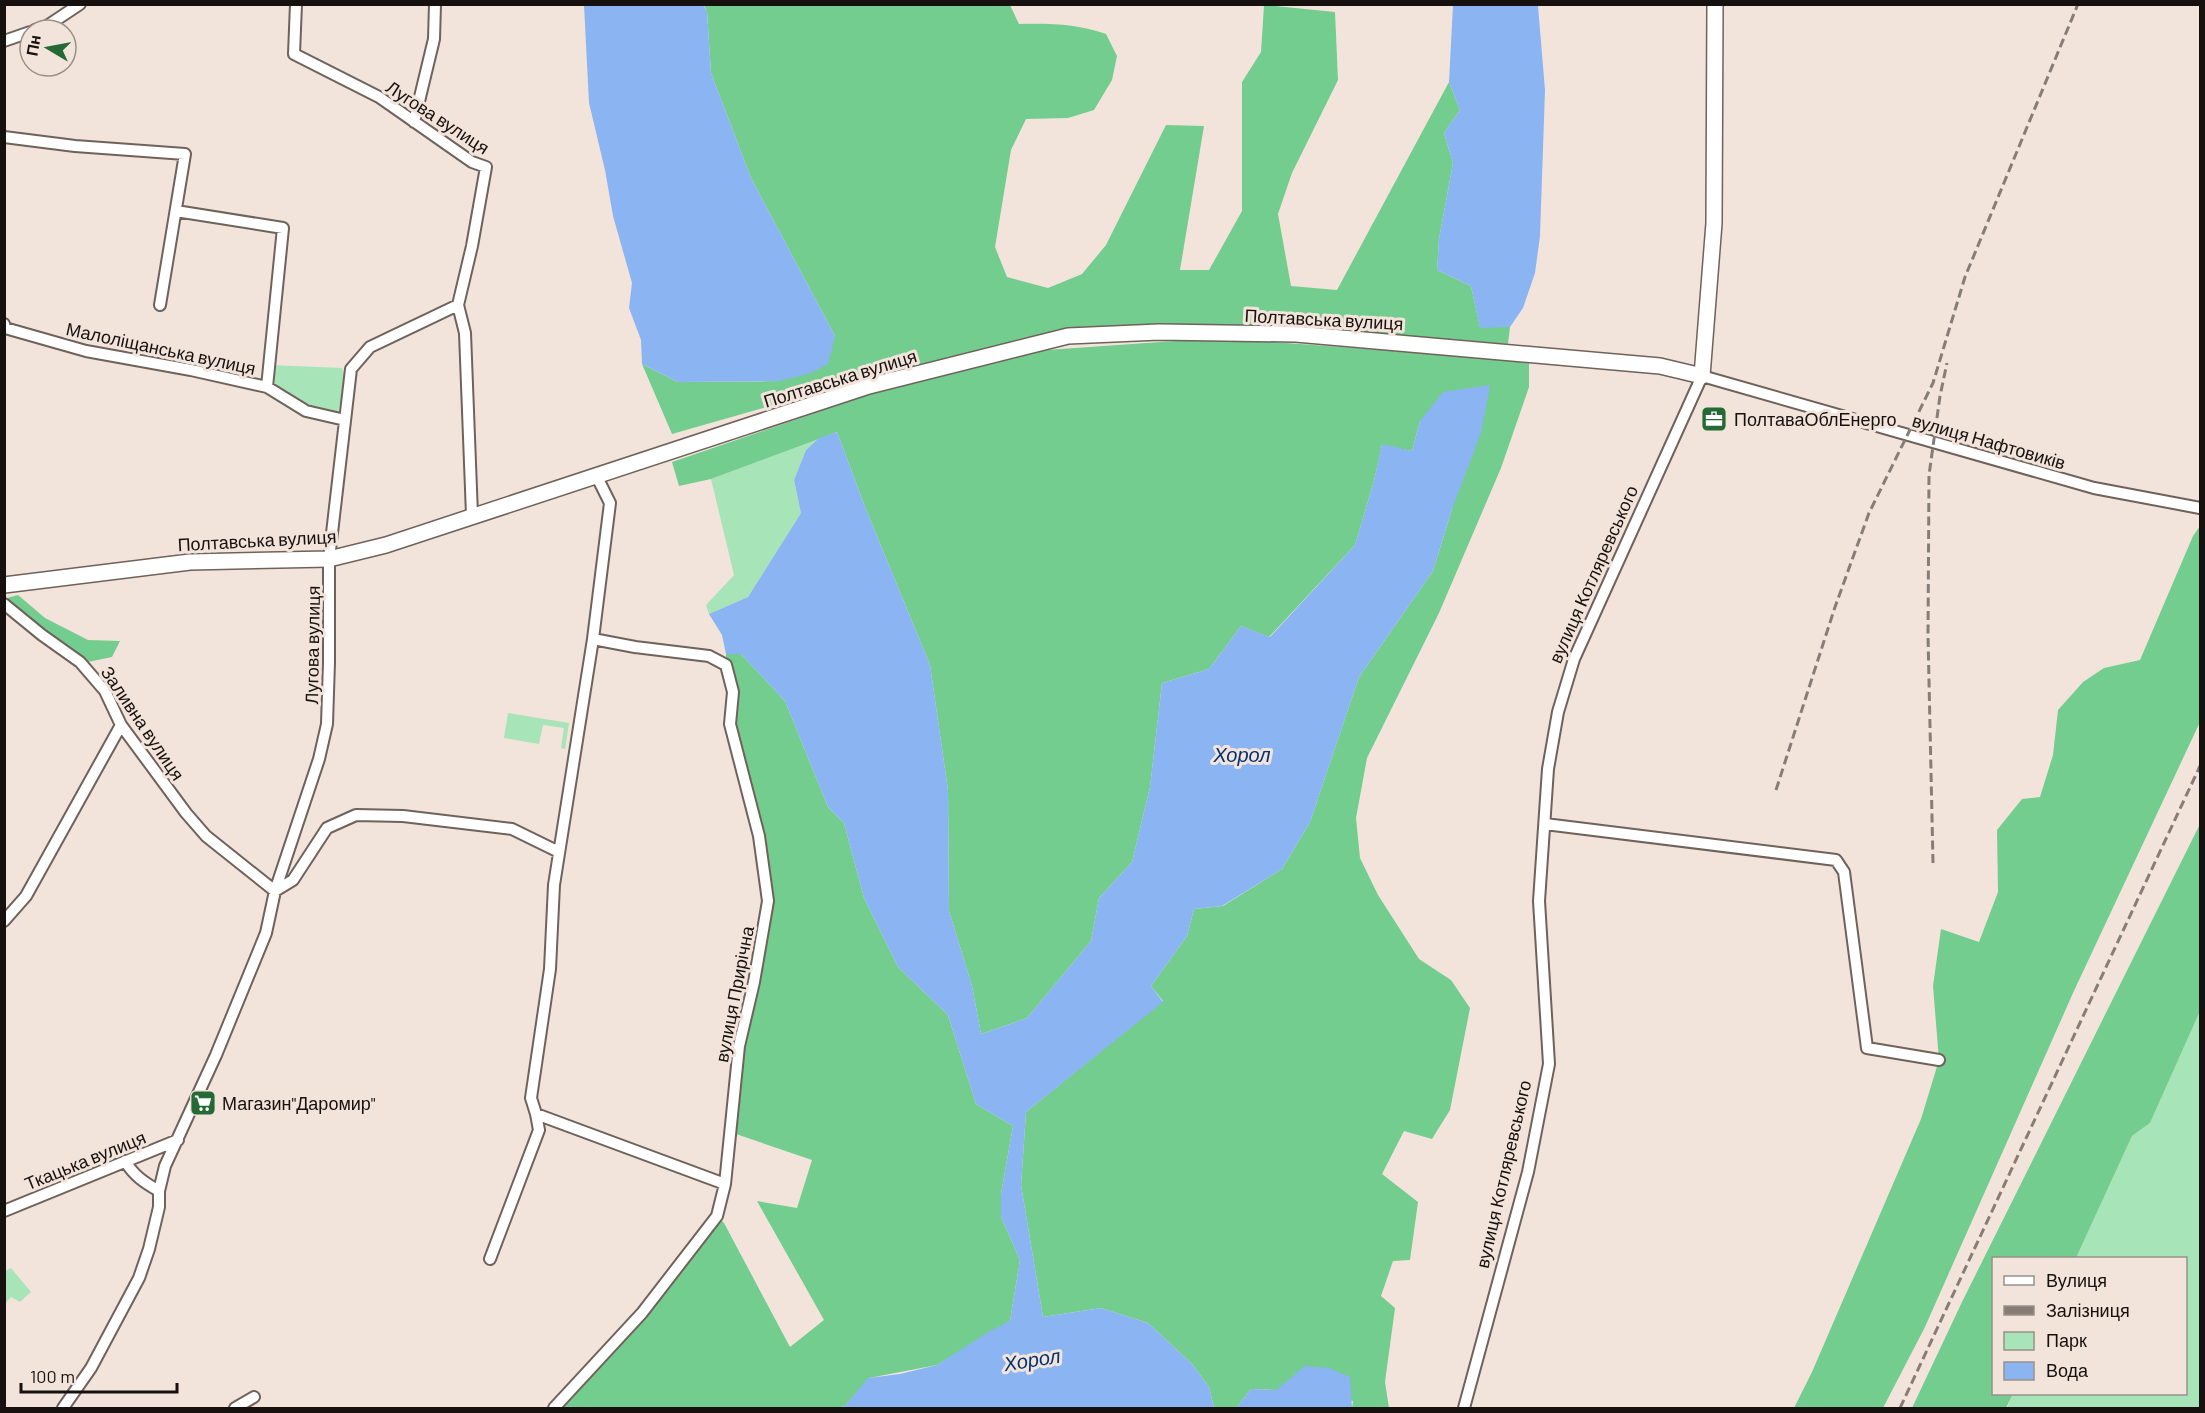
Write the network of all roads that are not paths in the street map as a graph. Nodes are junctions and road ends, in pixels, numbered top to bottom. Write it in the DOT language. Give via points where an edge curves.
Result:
graph roads {
  1 [pos="80,4"];
  2 [pos="296,4"];
  3 [pos="435,4"];
  4 [pos="1715,4"];
  5 [pos="59,18"];
  6 [pos="414,122"];
  7 [pos="4,137"];
  8 [pos="176,211"];
  9 [pos="160,305"];
  10 [pos="458,305"];
  11 [pos="4,324"];
  12 [pos="1702,376"];
  13 [pos="267,387"];
  14 [pos="345,420"];
  15 [pos="596,475"];
  16 [pos="2200,508"];
  17 [pos="472,516"];
  18 [pos="329,559"];
  19 [pos="4,585"];
  20 [pos="4,604"];
  21 [pos="593,639"];
  22 [pos="121,725"];
  23 [pos="1545,824"];
  24 [pos="559,852"];
  25 [pos="275,891"];
  26 [pos="4,921"];
  27 [pos="1940,1060"];
  28 [pos="536,1114"];
  29 [pos="178,1140"];
  30 [pos="125,1161"];
  31 [pos="725,1184"];
  32 [pos="159,1191"];
  33 [pos="4,1211"];
  34 [pos="490,1259"];
  35 [pos="254,1397"];
  36 [pos="63,1408"];
  37 [pos="236,1408"];
  38 [pos="554,1408"];
  39 [pos="1464,1408"];
  1 -- 5 [label="street"];
  2 -- 6 [label="street, Лугова вулиця" via="294,54 379,97"];
  3 -- 6 [label="street" via="434,39"];
  4 -- 12 [label="street, вулиця Котляревського" via="1714,223"];
  6 -- 10 [label="street, Лугова вулиця" via="472,162 486,167"];
  7 -- 8 [label="street" via="186,154"];
  8 -- 9 [label="street"];
  8 -- 13 [label="street" via="283,228"];
  10 -- 14 [label="street, Лугова вулиця" via="370,347 351,369"];
  10 -- 17 [label="street" via="465,333"];
  11 -- 13 [label="street, Малоліщанська вулиця" via="5,328 86,351"];
  12 -- 15 [label="street, Полтавська вулиця" via="1660,366 1296,334 1159,332 1068,336 869,386"];
  12 -- 16 [label="street, вулиця Нафтовиків" via="2094,488"];
  12 -- 23 [label="street, вулиця Котляревського" via="1574,659 1558,712 1548,769"];
  13 -- 14 [label="street, Малоліщанська вулиця" via="306,411"];
  14 -- 18 [label="street, Лугова вулиця"];
  15 -- 17 [label="street, Полтавська вулиця"];
  15 -- 21 [label="street" via="610,503"];
  17 -- 18 [label="street, Полтавська вулиця" via="386,545"];
  18 -- 19 [label="street, Полтавська вулиця" via="190,562"];
  18 -- 25 [label="street, Лугова вулиця" via="327,724"];
  20 -- 22 [label="street, Заливна вулиця" via="80,662 105,691"];
  21 -- 24 [label="street"];
  21 -- 31 [label="street, вулиця Прирічна" via="709,656 726,665 733,692 729,724 759,836 768,901 739,1046"];
  22 -- 25 [label="street, Заливна вулиця" via="206,836"];
  22 -- 26 [label="street" via="26,896"];
  23 -- 27 [label="street" via="1836,860 1844,872 1867,1048"];
  23 -- 39 [label="street, вулиця Котляревського" via="1539,901 1549,1064 1528,1172"];
  24 -- 25 [label="street" via="512,829 403,816 356,815 327,828 293,880"];
  24 -- 28 [label="street" via="550,969 531,1098"];
  25 -- 29 [label="street, Лугова вулиця" via="266,933"];
  28 -- 31 [label="street"];
  28 -- 34 [label="street" via="539,1130"];
  29 -- 30 [label="street, Ткацька вулиця"];
  29 -- 32 [label="street, Лугова вулиця" via="165,1166"];
  30 -- 32 [label="street" via="131,1172"];
  30 -- 33 [label="street, Ткацька вулиця"];
  31 -- 38 [label="street, вулиця Прирічна" via="717,1216 642,1313"];
  32 -- 36 [label="street, Лугова вулиця" via="159,1207 139,1278 91,1368"];
  35 -- 37 [label="street"];
}
